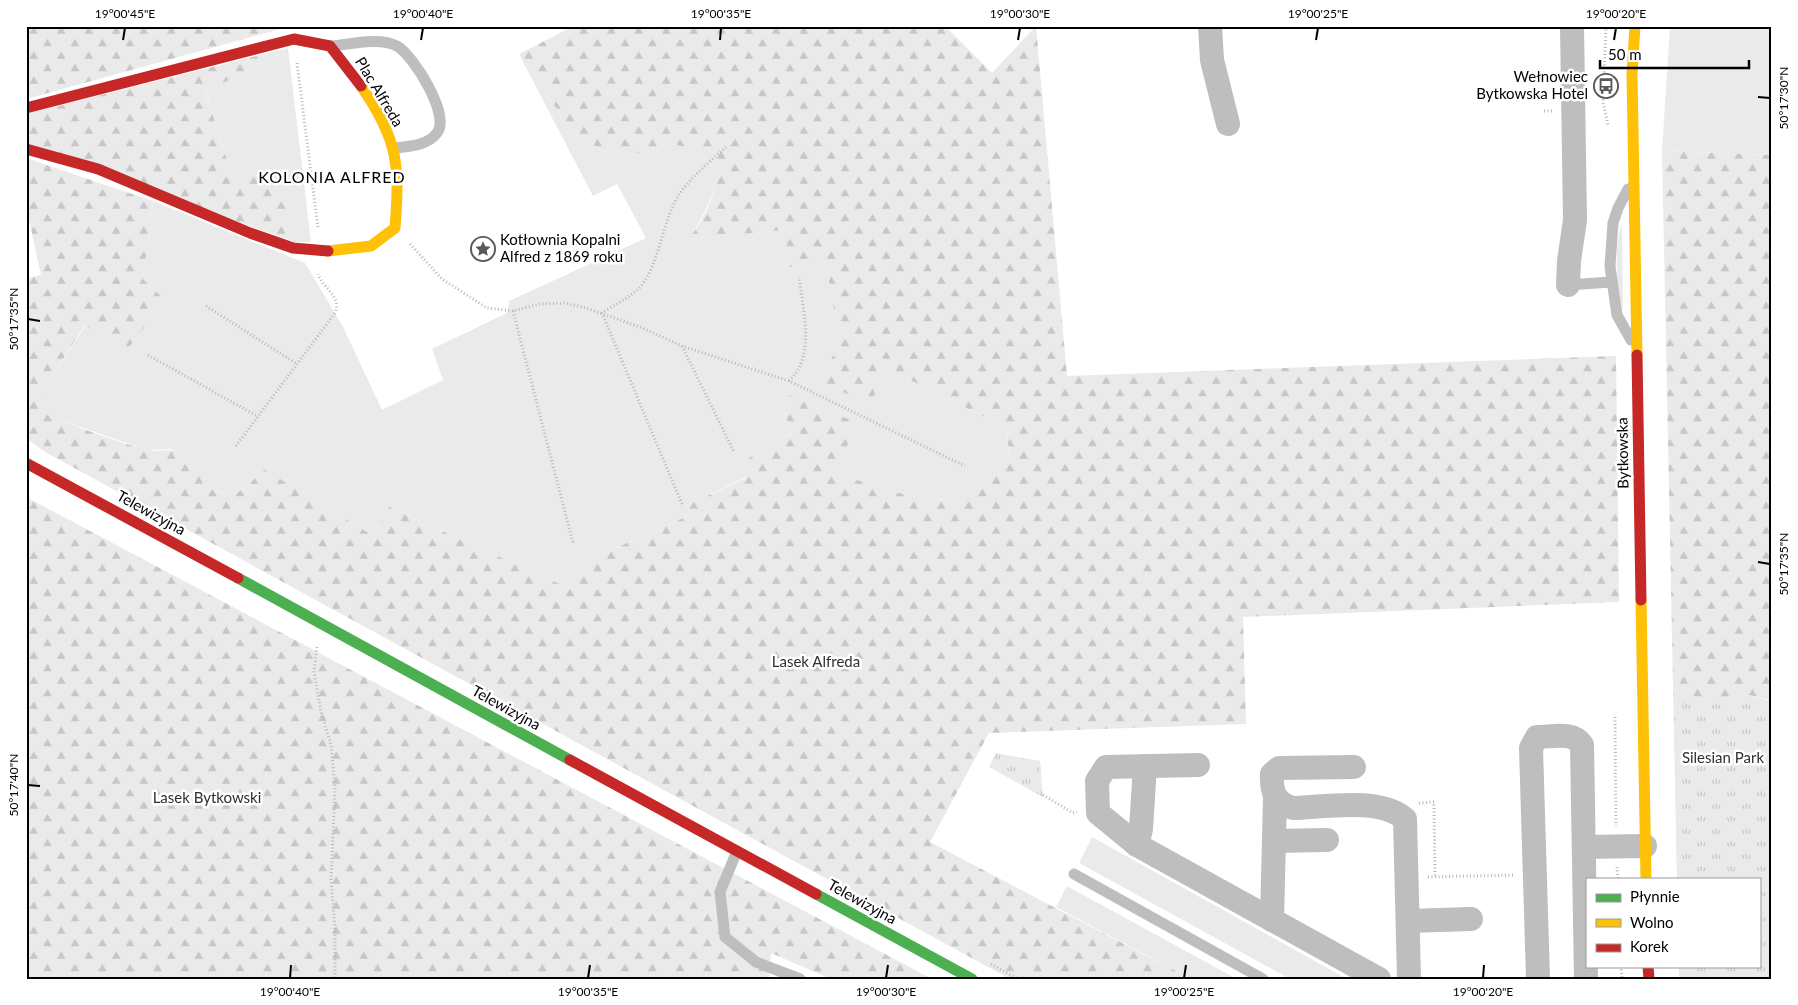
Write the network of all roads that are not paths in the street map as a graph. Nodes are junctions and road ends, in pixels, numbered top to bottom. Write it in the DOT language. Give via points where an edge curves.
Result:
graph roads {
  1 [pos="1210,26"];
  2 [pos="1572,26"];
  3 [pos="1635,26"];
  4 [pos="297,33"];
  5 [pos="330,46"];
  6 [pos="26,108"];
  7 [pos="1228,124"];
  8 [pos="395,148"];
  9 [pos="26,150"];
  10 [pos="1634,178"];
  11 [pos="1611,282"];
  12 [pos="1568,285"];
  13 [pos="1636,347"];
  14 [pos="26,462"];
  15 [pos="1198,765"];
  16 [pos="1145,766"];
  17 [pos="1354,767"];
  18 [pos="1275,797"];
  19 [pos="1327,840"];
  20 [pos="1274,841"];
  21 [pos="1137,845"];
  22 [pos="1645,846"];
  23 [pos="1585,847"];
  24 [pos="737,851"];
  25 [pos="1074,874"];
  26 [pos="1646,878"];
  27 [pos="1471,919"];
  28 [pos="1272,920"];
  29 [pos="1408,921"];
  30 [pos="800,979"];
  31 [pos="972,979"];
  32 [pos="1263,979"];
  33 [pos="1378,979"];
  34 [pos="1409,979"];
  35 [pos="1538,979"];
  36 [pos="1586,979"];
  1 -- 7 [label="street" via="1212,60"];
  2 -- 12 [label="street" via="1575,220"];
  3 -- 10 [label="street, Bytkowska" via="1632,74"];
  4 -- 5 [label="street"];
  4 -- 6 [label="street"];
  5 -- 8 [label="street, Plac Alfreda" via="384,123"];
  5 -- 8 [label="lane" via="371,42 397,46 408,55 439,109 441,123 438,132 428,141"];
  8 -- 9 [label="street, Plac Alfreda" via="399,182 394,228 370,246 320,252 293,248 258,236 98,169"];
  10 -- 11 [label="lane" via="1613,223"];
  10 -- 13 [label="street, Bytkowska"];
  11 -- 12 [label="lane"];
  11 -- 13 [label="lane" via="1617,315"];
  13 -- 22 [label="street, Bytkowska"];
  14 -- 24 [label="street, Telewizyjna"];
  15 -- 16 [label="street"];
  16 -- 21 [label="street"];
  16 -- 21 [label="street" via="1106,767 1096,781 1098,813"];
  17 -- 18 [label="street" via="1279,768 1272,774"];
  18 -- 20 [label="street"];
  18 -- 29 [label="street" via="1282,805 1293,808 1375,806 1398,812 1405,819 1407,828"];
  19 -- 20 [label="street"];
  20 -- 28 [label="street"];
  21 -- 28 [label="street"];
  22 -- 23 [label="street"];
  22 -- 26 [label="street, Bytkowska"];
  23 -- 35 [label="street" via="1582,745 1578,738 1571,736 1536,737 1531,748"];
  23 -- 36 [label="street"];
  24 -- 30 [label="lane" via="720,892 725,937 756,962"];
  24 -- 31 [label="street, Telewizyjna"];
  25 -- 32 [label="lane"];
  27 -- 29 [label="street"];
  28 -- 33 [label="street"];
  29 -- 34 [label="street"];
}
